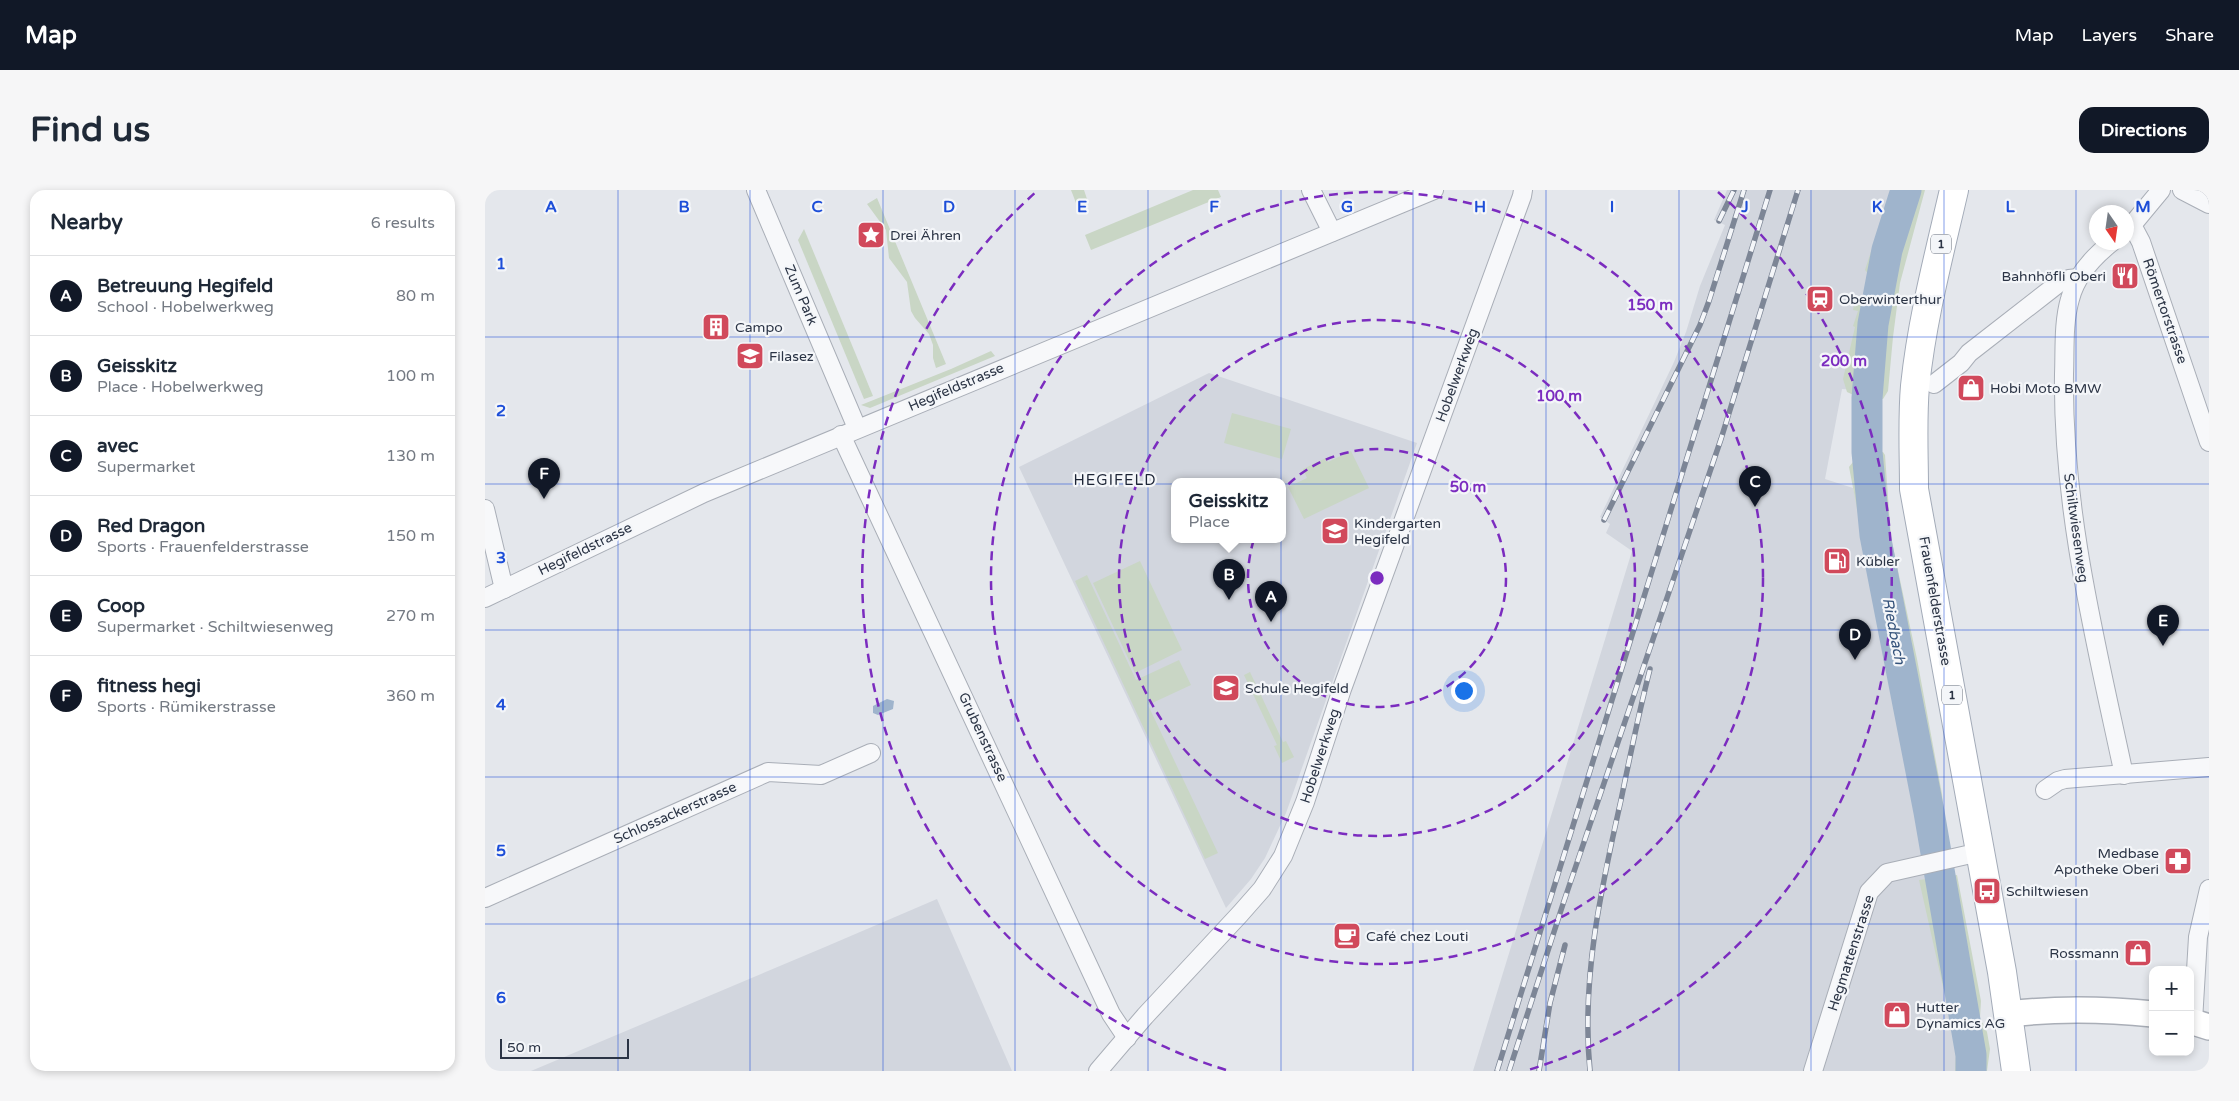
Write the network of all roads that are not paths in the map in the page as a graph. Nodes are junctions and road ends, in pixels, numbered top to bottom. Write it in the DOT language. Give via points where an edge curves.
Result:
graph roads {
  1 [pos="756,190"];
  2 [pos="1311,190"];
  3 [pos="1434,190"];
  4 [pos="1523,190"];
  5 [pos="1954,190"];
  6 [pos="2161,190"];
  7 [pos="2182,190"];
  8 [pos="2209,204"];
  9 [pos="2134,222"];
  10 [pos="1332,232"];
  11 [pos="2134,234"];
  12 [pos="2103,250"];
  13 [pos="2078,278"];
  14 [pos="1934,384"];
  15 [pos="857,428"];
  16 [pos="841,435"];
  17 [pos="2209,442"];
  18 [pos="485,509"];
  19 [pos="504,589"];
  20 [pos="485,598"];
  21 [pos="871,753"];
  22 [pos="2209,767"];
  23 [pos="2124,775"];
  24 [pos="2045,790"];
  25 [pos="1980,852"];
  26 [pos="2209,889"];
  27 [pos="485,898"];
  28 [pos="2010,1014"];
  29 [pos="2149,1014"];
  30 [pos="2197,1023"];
  31 [pos="1127,1038"];
  32 [pos="1098,1071"];
  33 [pos="1813,1071"];
  34 [pos="2016,1071"];
  1 -- 15 [label="street, Zum Park"];
  2 -- 10 [label="street"];
  3 -- 10 [label="street, Hegifeldstrasse"];
  4 -- 31 [label="street, Hobelwerkweg" via="1283,856 1262,889"];
  5 -- 25 [label="main road, Frauenfelderstrasse / 1" via="1928,298 1915,385 1914,489"];
  6 -- 9 [label="street, Römertorstrasse"];
  7 -- 8 [label="street"];
  10 -- 15 [label="street, Hegifeldstrasse"];
  11 -- 17 [label="street, Römertorstrasse" via="2141,242"];
  12 -- 13 [label="street, Schiltwiesenweg"];
  13 -- 14 [label="street" via="2059,283"];
  13 -- 23 [label="street, Schiltwiesenweg" via="2070,299 2065,332 2068,470 2084,583"];
  15 -- 16 [label="street, Hegifeldstrasse"];
  16 -- 19 [label="street, Hegifeldstrasse" via="694,497"];
  16 -- 31 [label="street, Grubenstrasse" via="1104,998"];
  18 -- 19 [label="street"];
  19 -- 20 [label="street, Hegifeldstrasse"];
  21 -- 27 [label="street, Schlossackerstrasse" via="821,775 768,772"];
  22 -- 23 [label="street"];
  23 -- 24 [label="street" via="2065,779"];
  25 -- 28 [label="main road, Frauenfelderstrasse / 1"];
  25 -- 33 [label="street, Hegmattenstrasse" via="1887,874 1869,892"];
  26 -- 30 [label="street" via="2198,937"];
  28 -- 29 [label="main road" via="2080,1008"];
  28 -- 34 [label="main road, Frauenfelderstrasse / 1"];
  31 -- 32 [label="street, Hobelwerkweg"];
}
